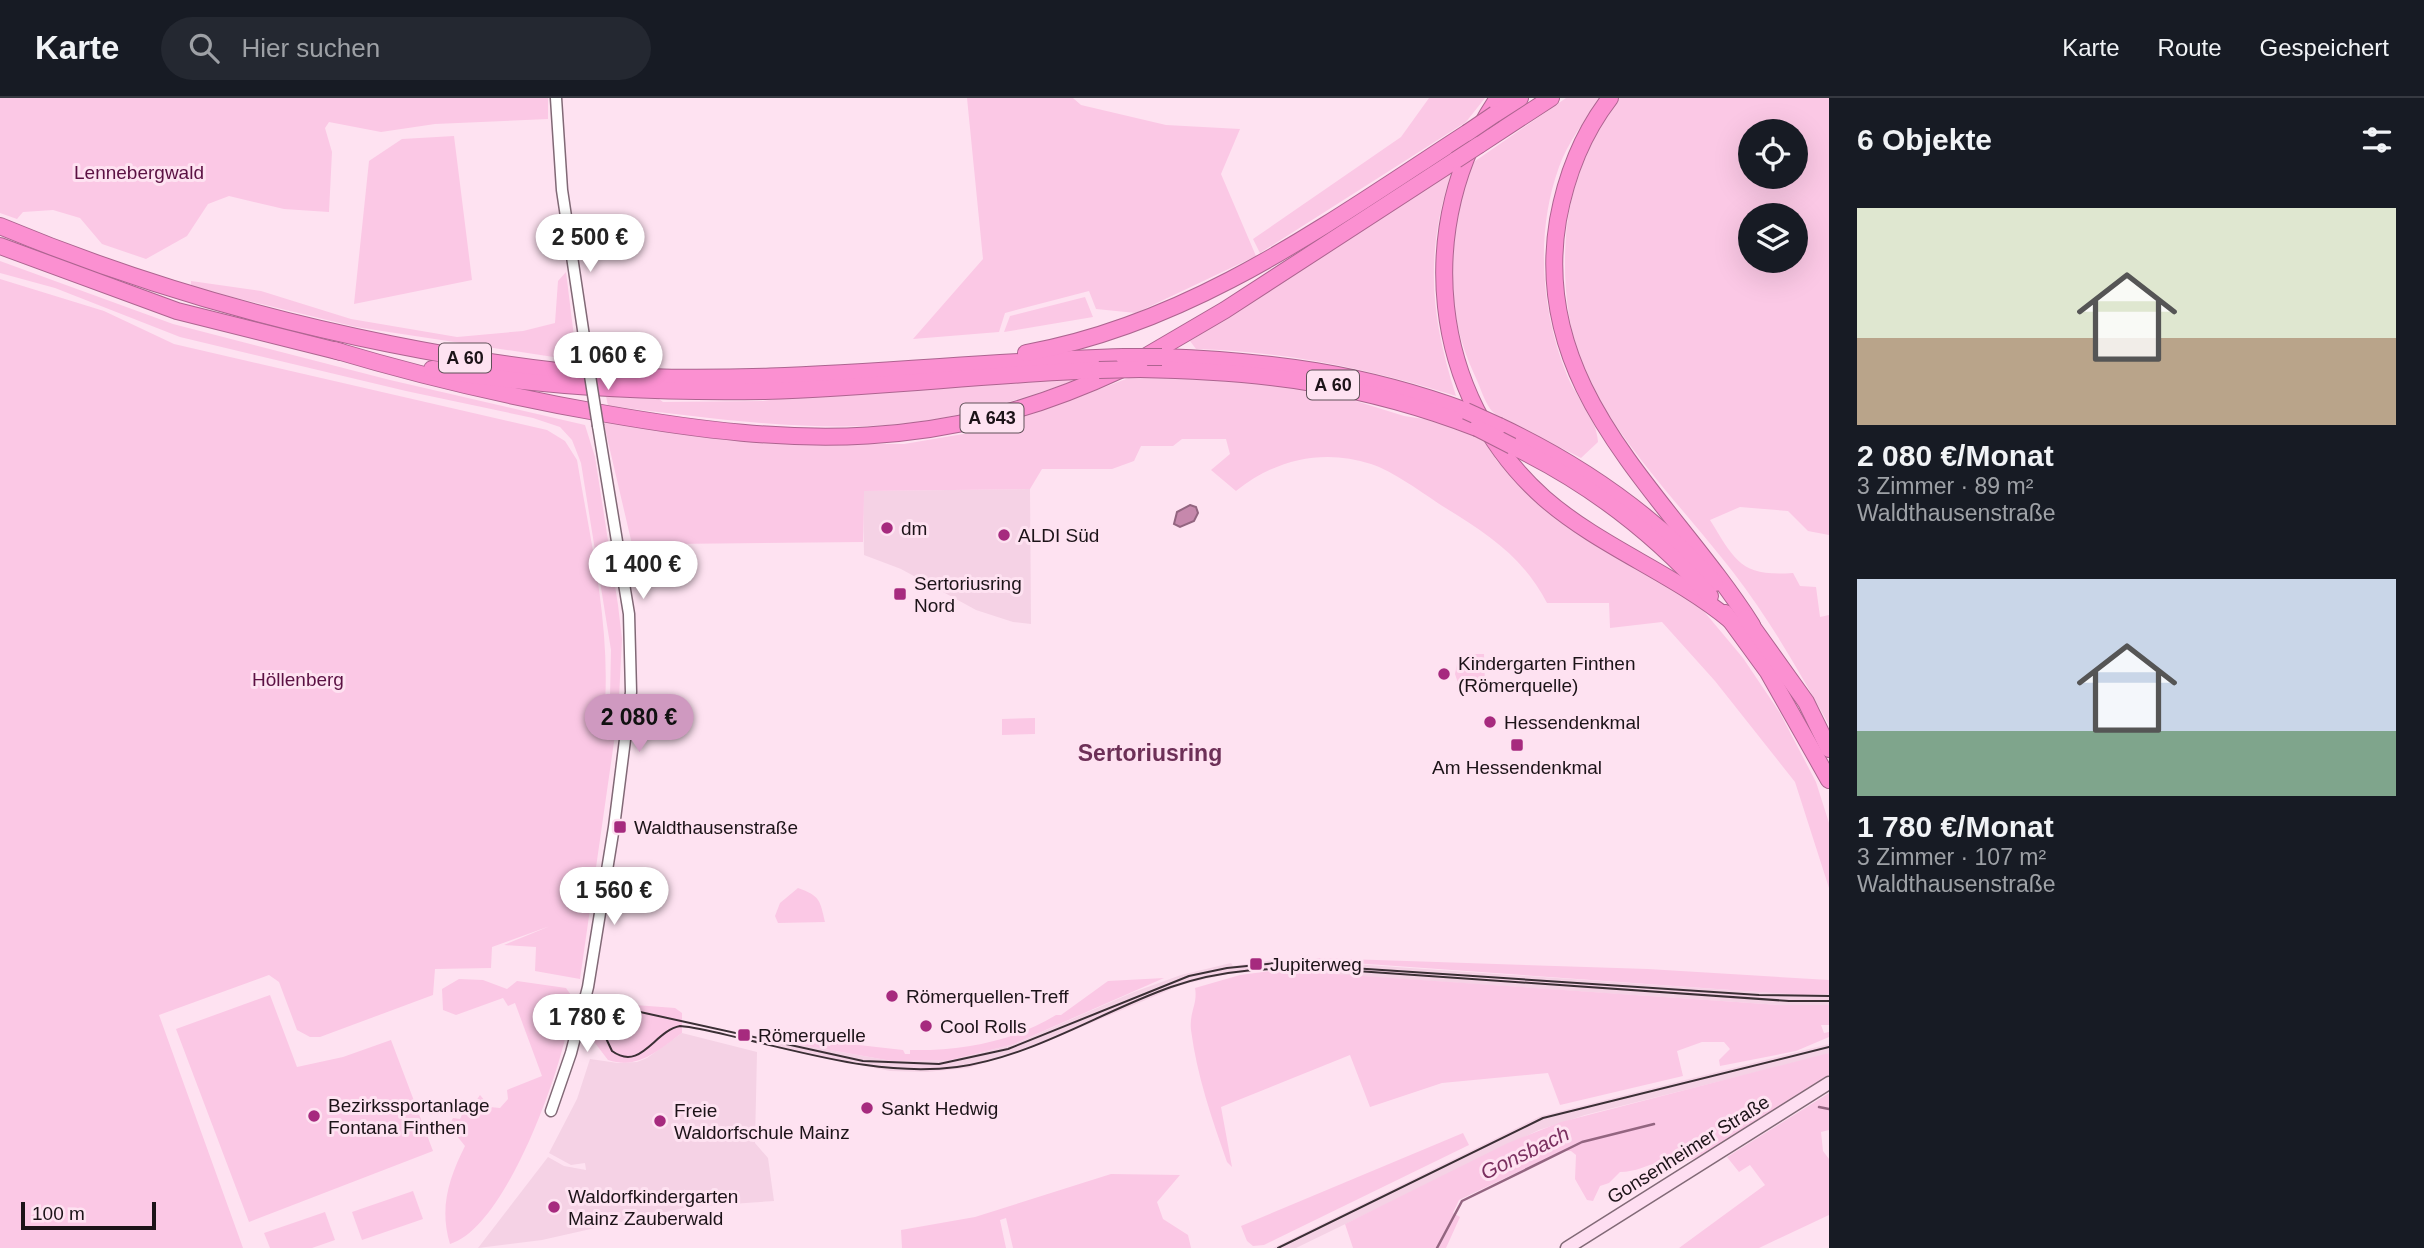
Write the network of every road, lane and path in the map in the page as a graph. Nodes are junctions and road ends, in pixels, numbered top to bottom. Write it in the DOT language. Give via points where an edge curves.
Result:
graph roads {
  1 [pos="556,98"];
  2 [pos="1520,98"];
  3 [pos="1551,98"];
  4 [pos="1609,98"];
  5 [pos="1497,106"];
  6 [pos="1473,139"];
  7 [pos="0,226"];
  8 [pos="0,246"];
  9 [pos="334,350"];
  10 [pos="948,365"];
  11 [pos="1730,620"];
  12 [pos="1752,625"];
  13 [pos="1829,749"];
  14 [pos="1829,779"];
  15 [pos="1829,1083"];
  16 [pos="551,1111"];
  17 [pos="1567,1248"];
  1 -- 16 [label="street, bridge" via="562,190 629,614 631,692 588,987"];
  2 -- 5 [label="highway, A 643"];
  3 -- 6 [label="highway, A 643"];
  4 -- 12 [label="highway" via="1576,157 1561,206 1555,278 1565,340 1589,400 1615,444 1711,564"];
  5 -- 6 [label="highway, A 643, bridge"];
  5 -- 11 [label="highway" via="1462,165 1444,248 1448,332 1465,385 1506,458 1545,498 1595,534 1690,589"];
  6 -- 9 [label="highway, A 643, bridge" via="1456,160 1133,364 1035,405 939,429 841,439 722,432 479,389"];
  6 -- 10 [label="highway, A 643" via="1272,258 1180,306 1074,342"];
  7 -- 10 [label="highway, A 60" via="104,268 242,311 486,362 665,377"];
  8 -- 9 [label="highway, A 60" via="177,311"];
  9 -- 11 [label="highway, A 60, bridge" via="502,378 674,391 811,389 1140,369 1315,381 1388,398 1477,429 1568,476 1618,511 1689,574"];
  10 -- 12 [label="highway, A 60, bridge" via="1124,357 1254,361 1399,388 1466,411 1558,456 1633,508 1683,550"];
  11 -- 14 [label="highway, A 60" via="1774,681"];
  12 -- 13 [label="highway, A 60" via="1805,702"];
  15 -- 17 [label="main road, Gonsenheimer Straße"];
}
